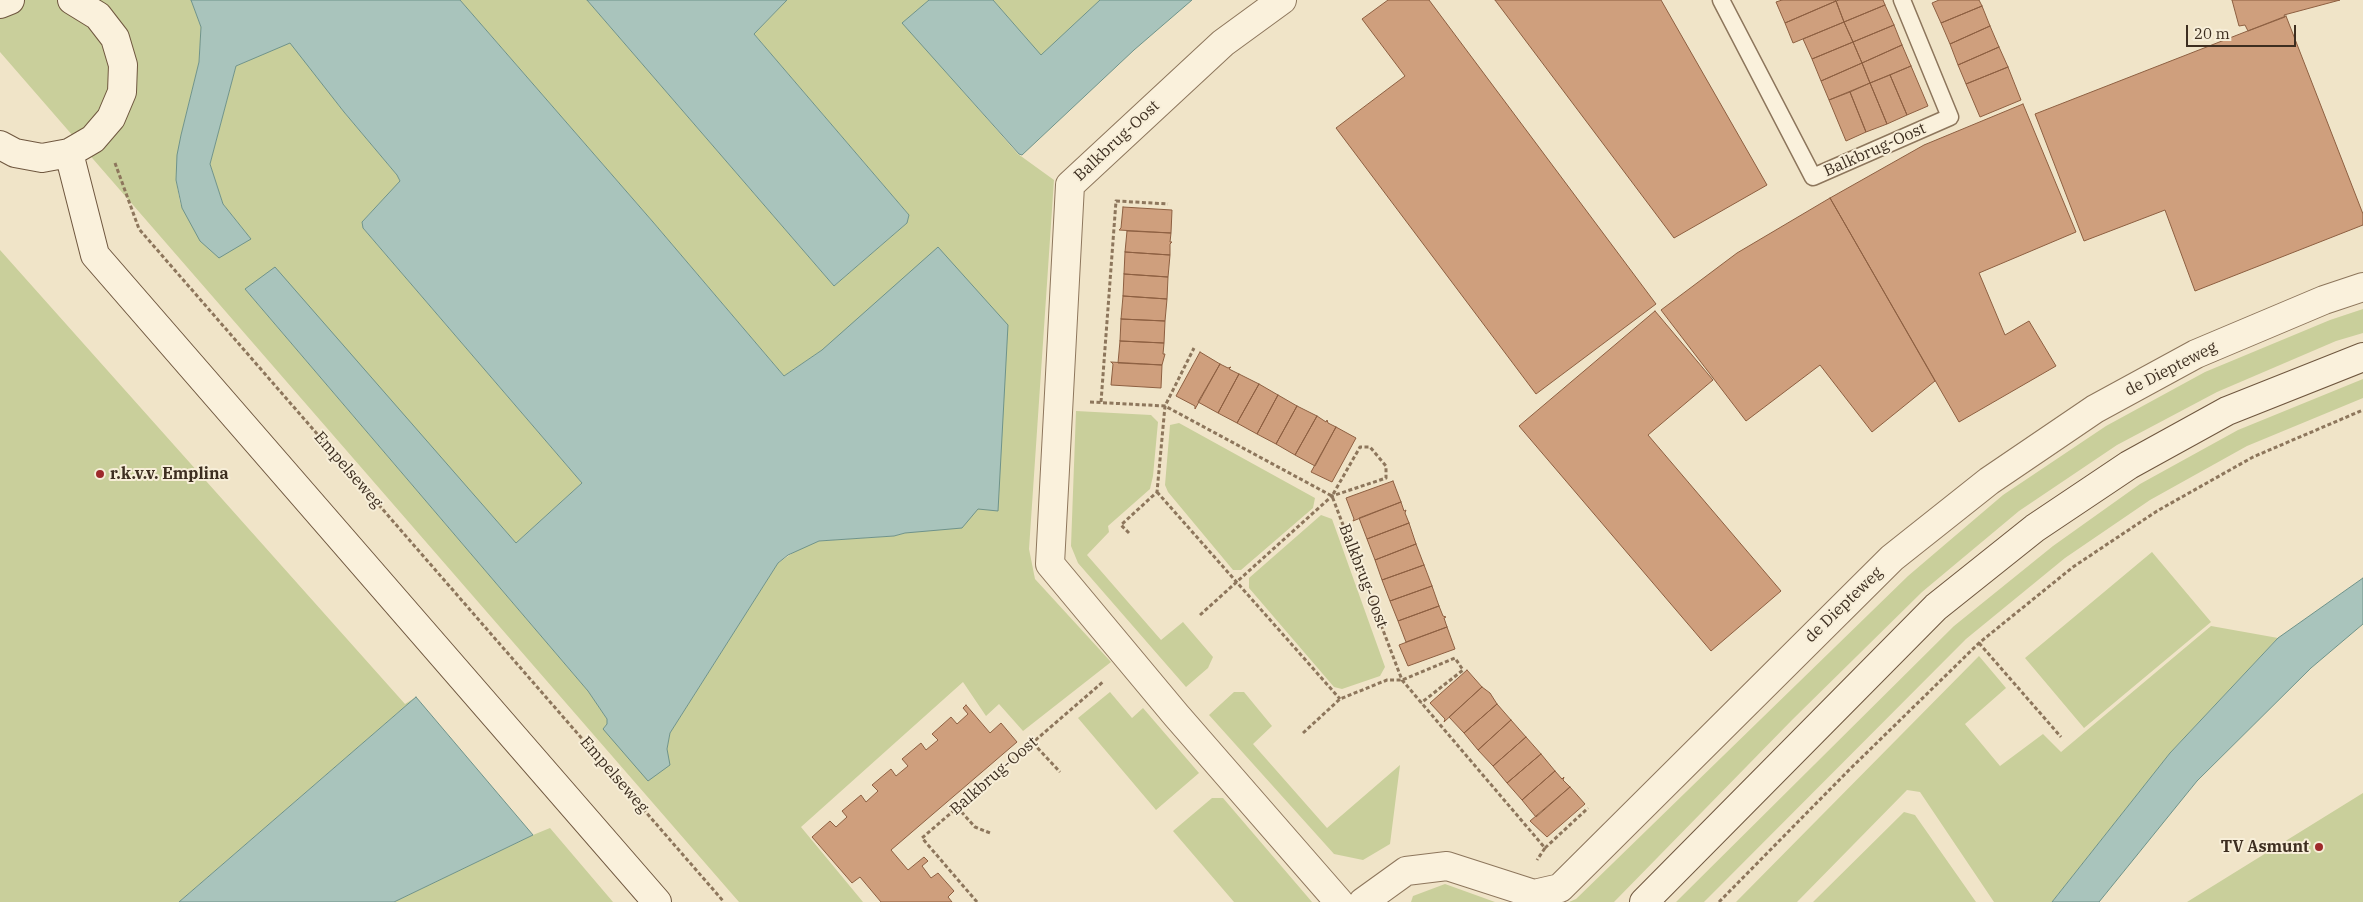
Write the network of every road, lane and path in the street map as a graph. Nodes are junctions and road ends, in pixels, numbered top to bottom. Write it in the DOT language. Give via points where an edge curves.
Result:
graph roads {
  1 [pos="10,0"];
  2 [pos="75,0"];
  3 [pos="1282,0"];
  4 [pos="1721,0"];
  5 [pos="1902,0"];
  6 [pos="0,4"];
  7 [pos="0,145"];
  8 [pos="69,153"];
  9 [pos="113,158"];
  10 [pos="1168,204"];
  11 [pos="2363,288"];
  12 [pos="1194,348"];
  13 [pos="2363,357"];
  14 [pos="1060,399"];
  15 [pos="1101,402"];
  16 [pos="1165,406"];
  17 [pos="2363,410"];
  18 [pos="1156,492"];
  19 [pos="1332,496"];
  20 [pos="1129,533"];
  21 [pos="1236,582"];
  22 [pos="1200,615"];
  23 [pos="1979,643"];
  24 [pos="1129,659"];
  25 [pos="1402,680"];
  26 [pos="1340,699"];
  27 [pos="1422,703"];
  28 [pos="1303,733"];
  29 [pos="2061,737"];
  30 [pos="1033,742"];
  31 [pos="1060,772"];
  32 [pos="957,807"];
  33 [pos="1588,808"];
  34 [pos="990,833"];
  35 [pos="1545,848"];
  36 [pos="1516,888"];
  37 [pos="657,902"];
  38 [pos="724,902"];
  39 [pos="977,902"];
  40 [pos="1339,902"];
  41 [pos="1363,902"];
  42 [pos="1644,902"];
  43 [pos="1719,902"];
  1 -- 6 [label="street"];
  2 -- 8 [label="street" via="98,16 115,38 122,65 122,92 111,118 93,139"];
  3 -- 14 [label="street, Balkbrug-Oost" via="1223,42 1070,185"];
  4 -- 5 [label="lane, Balkbrug-Oost" via="1813,177 1950,117"];
  7 -- 8 [label="street" via="15,153 42,158"];
  8 -- 37 [label="street" via="95,255"];
  9 -- 38 [label="path, Empelseweg" via="139,229"];
  10 -- 15 [label="path" via="1116,201"];
  11 -- 36 [label="street, de Diepteweg" via="2324,300 2196,354 2095,409 1989,481 1892,558 1560,888 1534,894"];
  12 -- 16 [label="path"];
  13 -- 42 [label="street" via="2227,411 2129,465 2036,528 1936,607"];
  14 -- 15 [label="path"];
  14 -- 24 [label="street, Balkbrug-Oost" via="1050,564"];
  15 -- 16 [label="path"];
  16 -- 18 [label="path"];
  16 -- 19 [label="path"];
  17 -- 23 [label="path" via="2253,457 2157,511 2073,567"];
  18 -- 20 [label="path" via="1121,525"];
  18 -- 21 [label="path"];
  19 -- 19 [label="path" via="1386,478 1386,466 1370,447 1360,447"];
  19 -- 21 [label="path"];
  19 -- 25 [label="path, Balkbrug-Oost"];
  21 -- 22 [label="path"];
  21 -- 26 [label="path"];
  23 -- 29 [label="path"];
  23 -- 43 [label="path"];
  24 -- 30 [label="path, Balkbrug-Oost"];
  24 -- 40 [label="street, Balkbrug-Oost"];
  25 -- 26 [label="path" via="1387,680"];
  25 -- 27 [label="path, Balkbrug-Oost"];
  25 -- 27 [label="path" via="1455,658 1463,670"];
  26 -- 28 [label="path"];
  27 -- 35 [label="path, Balkbrug-Oost"];
  30 -- 31 [label="path"];
  30 -- 32 [label="path, Balkbrug-Oost"];
  32 -- 34 [label="path" via="975,827"];
  32 -- 39 [label="path, Balkbrug-Oost" via="922,838"];
  33 -- 35 [label="path"];
  35 -- 36 [label="path"];
  36 -- 41 [label="street, de Diepteweg" via="1447,866 1406,871"];
}
